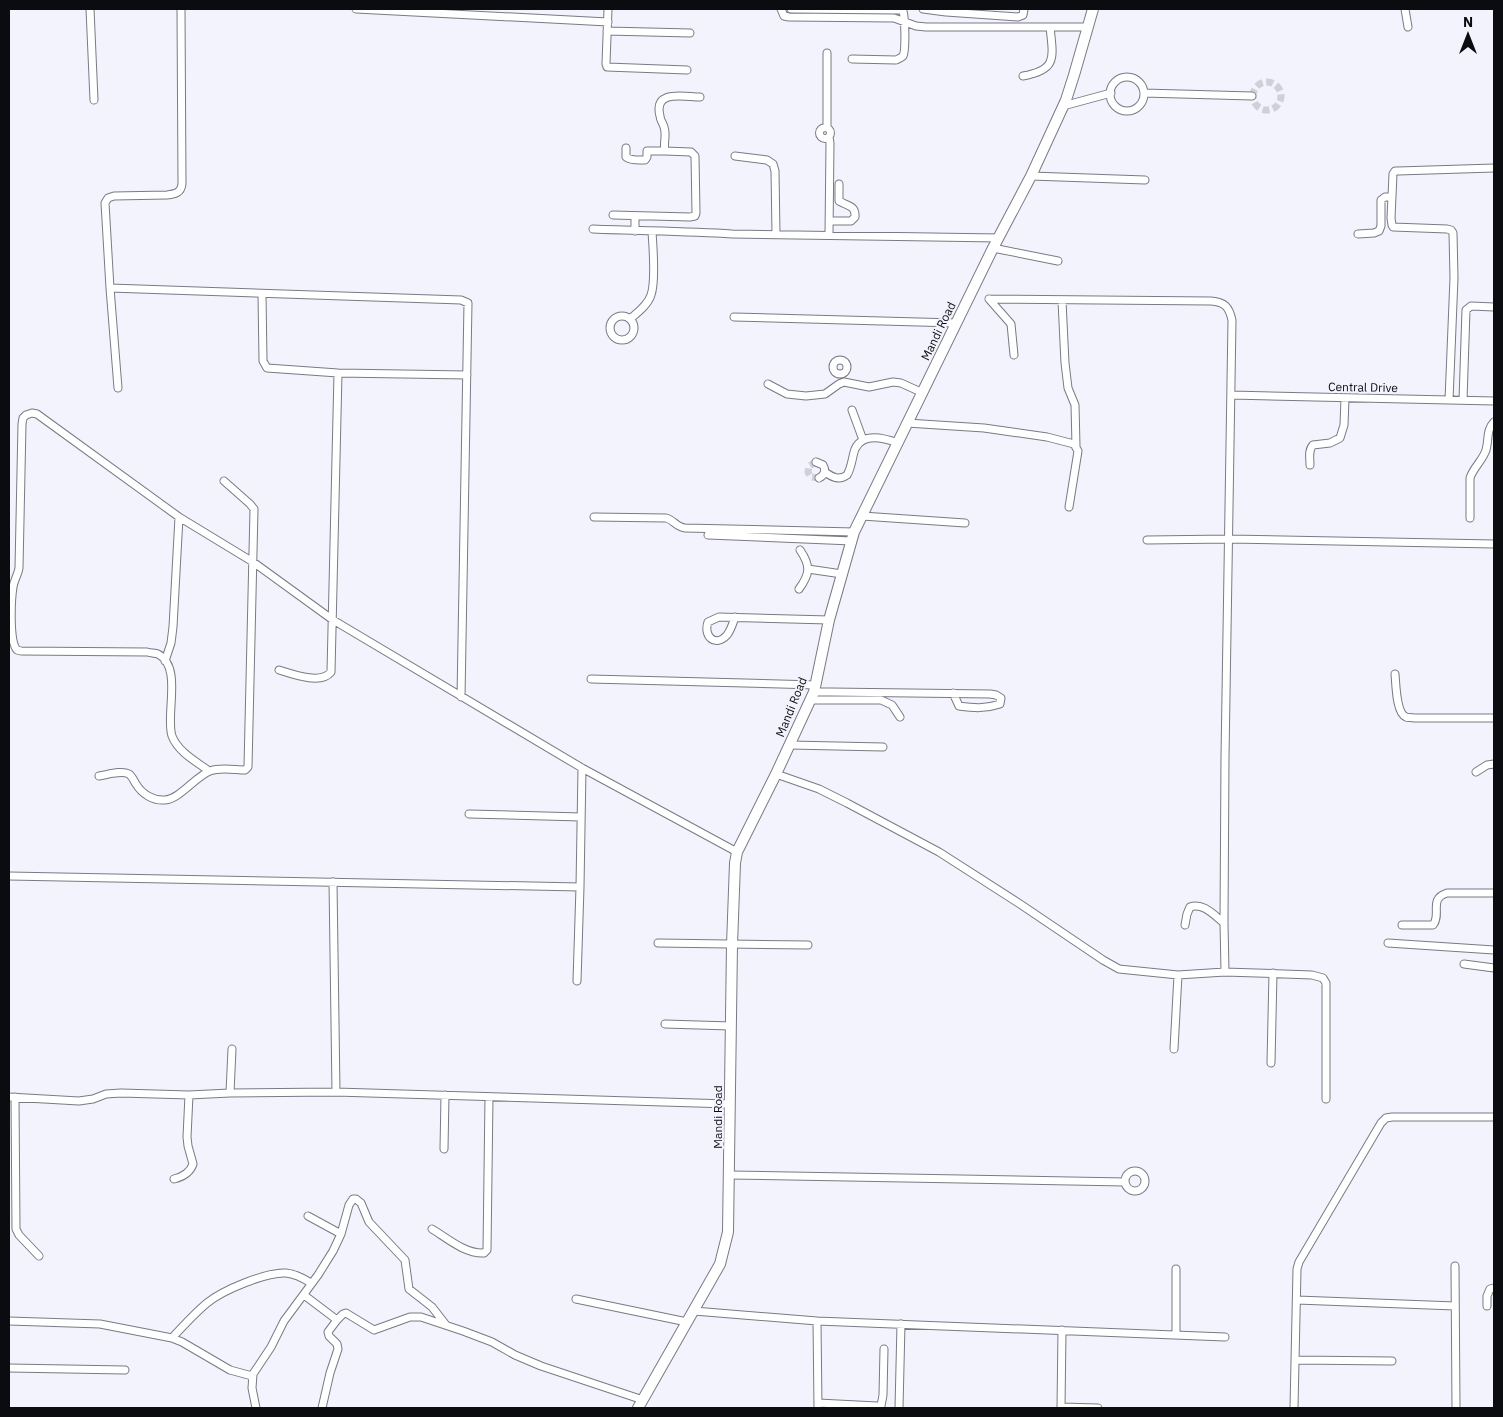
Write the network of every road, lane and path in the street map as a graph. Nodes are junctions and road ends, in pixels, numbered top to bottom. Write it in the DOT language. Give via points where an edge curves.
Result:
graph roads {
  1 [pos="90,9"];
  2 [pos="181,9"];
  3 [pos="356,9"];
  4 [pos="608,9"];
  5 [pos="781,9"];
  6 [pos="923,9"];
  7 [pos="1024,9"];
  8 [pos="1093,9"];
  9 [pos="1405,9"];
  10 [pos="791,10"];
  11 [pos="608,22"];
  12 [pos="906,22"];
  13 [pos="1050,27"];
  14 [pos="1088,27"];
  15 [pos="1408,27"];
  16 [pos="607,31"];
  17 [pos="690,33"];
  18 [pos="827,53"];
  19 [pos="852,59"];
  20 [pos="687,70"];
  21 [pos="1023,76"];
  22 [pos="1111,93"];
  23 [pos="1144,93"];
  24 [pos="1252,96"];
  25 [pos="700,97"];
  26 [pos="94,100"];
  27 [pos="1063,106"];
  28 [pos="626,148"];
  29 [pos="665,151"];
  30 [pos="735,156"];
  31 [pos="1494,168"];
  32 [pos="1031,176"];
  33 [pos="1145,180"];
  34 [pos="839,184"];
  35 [pos="1392,197"];
  36 [pos="613,215"];
  37 [pos="635,216"];
  38 [pos="830,221"];
  39 [pos="593,229"];
  40 [pos="635,231"];
  41 [pos="652,232"];
  42 [pos="776,234"];
  43 [pos="1358,234"];
  44 [pos="830,235"];
  45 [pos="996,243"];
  46 [pos="1058,261"];
  47 [pos="110,288"];
  48 [pos="262,294"];
  49 [pos="1062,301"];
  50 [pos="1494,307"];
  51 [pos="734,317"];
  52 [pos="630,319"];
  53 [pos="956,323"];
  54 [pos="1014,355"];
  55 [pos="338,373"];
  56 [pos="843,374"];
  57 [pos="467,375"];
  58 [pos="844,382"];
  59 [pos="768,384"];
  60 [pos="118,388"];
  61 [pos="923,393"];
  62 [pos="1231,395"];
  63 [pos="1346,398"];
  64 [pos="1449,400"];
  65 [pos="1463,400"];
  66 [pos="1494,401"];
  67 [pos="852,410"];
  68 [pos="1494,422"];
  69 [pos="908,423"];
  70 [pos="863,440"];
  71 [pos="898,443"];
  72 [pos="1076,446"];
  73 [pos="816,462"];
  74 [pos="1310,464"];
  75 [pos="224,481"];
  76 [pos="1069,508"];
  77 [pos="862,516"];
  78 [pos="179,517"];
  79 [pos="594,517"];
  80 [pos="1470,518"];
  81 [pos="965,523"];
  82 [pos="708,535"];
  83 [pos="853,536"];
  84 [pos="1229,539"];
  85 [pos="1147,540"];
  86 [pos="1494,544"];
  87 [pos="800,550"];
  88 [pos="253,562"];
  89 [pos="808,569"];
  90 [pos="842,574"];
  91 [pos="799,589"];
  92 [pos="735,617"];
  93 [pos="333,620"];
  94 [pos="830,620"];
  95 [pos="165,661"];
  96 [pos="279,670"];
  97 [pos="1395,674"];
  98 [pos="591,679"];
  99 [pos="813,692"];
  100 [pos="953,693"];
  101 [pos="461,697"];
  102 [pos="900,717"];
  103 [pos="1494,718"];
  104 [pos="790,745"];
  105 [pos="884,747"];
  106 [pos="1494,764"];
  107 [pos="582,768"];
  108 [pos="209,771"];
  109 [pos="1476,772"];
  110 [pos="776,774"];
  111 [pos="99,776"];
  112 [pos="469,814"];
  113 [pos="581,817"];
  114 [pos="737,852"];
  115 [pos="9,876"];
  116 [pos="333,882"];
  117 [pos="580,887"];
  118 [pos="1494,893"];
  119 [pos="1224,923"];
  120 [pos="1185,925"];
  121 [pos="1402,925"];
  122 [pos="658,943"];
  123 [pos="1388,943"];
  124 [pos="808,944"];
  125 [pos="732,945"];
  126 [pos="1494,950"];
  127 [pos="1464,964"];
  128 [pos="1494,968"];
  129 [pos="1225,972"];
  130 [pos="1273,974"];
  131 [pos="1178,975"];
  132 [pos="577,981"];
  133 [pos="665,1024"];
  134 [pos="730,1026"];
  135 [pos="232,1049"];
  136 [pos="1174,1049"];
  137 [pos="1271,1063"];
  138 [pos="230,1092"];
  139 [pos="336,1092"];
  140 [pos="189,1094"];
  141 [pos="445,1096"];
  142 [pos="12,1097"];
  143 [pos="489,1097"];
  144 [pos="1326,1099"];
  145 [pos="729,1104"];
  146 [pos="1494,1117"];
  147 [pos="444,1149"];
  148 [pos="730,1175"];
  149 [pos="174,1179"];
  150 [pos="1125,1182"];
  151 [pos="308,1216"];
  152 [pos="432,1229"];
  153 [pos="341,1234"];
  154 [pos="39,1256"];
  155 [pos="1455,1266"];
  156 [pos="1176,1269"];
  157 [pos="311,1283"];
  158 [pos="1494,1288"];
  159 [pos="304,1295"];
  160 [pos="576,1299"];
  161 [pos="1297,1300"];
  162 [pos="1455,1306"];
  163 [pos="1487,1306"];
  164 [pos="694,1311"];
  165 [pos="337,1320"];
  166 [pos="9,1321"];
  167 [pos="817,1321"];
  168 [pos="687,1322"];
  169 [pos="901,1324"];
  170 [pos="446,1325"];
  171 [pos="1062,1330"];
  172 [pos="1176,1335"];
  173 [pos="1225,1337"];
  174 [pos="172,1338"];
  175 [pos="884,1349"];
  176 [pos="1296,1360"];
  177 [pos="1392,1361"];
  178 [pos="9,1368"];
  179 [pos="125,1370"];
  180 [pos="252,1376"];
  181 [pos="641,1404"];
  182 [pos="818,1406"];
  183 [pos="256,1408"];
  184 [pos="322,1408"];
  185 [pos="899,1408"];
  186 [pos="1060,1408"];
  187 [pos="1098,1408"];
  188 [pos="1294,1408"];
  189 [pos="1456,1408"];
  1 -- 26 [label="street"];
  2 -- 47 [label="street" via="182,186 175,194 108,198 105,203"];
  3 -- 11 [label="street"];
  4 -- 11 [label="street"];
  5 -- 12 [label="street" via="784,16 789,17 894,18"];
  6 -- 7 [label="street" via="1018,17"];
  8 -- 14 [label="street, Mandi Road"];
  9 -- 15 [label="street"];
  10 -- 12 [label="street" via="900,10"];
  11 -- 16 [label="street"];
  12 -- 13 [label="street" via="926,27"];
  12 -- 19 [label="street" via="901,57 896,60"];
  13 -- 14 [label="street"];
  13 -- 21 [label="street" via="1051,61 1040,72"];
  14 -- 27 [label="street, Mandi Road"];
  16 -- 17 [label="street"];
  16 -- 20 [label="street" via="607,67"];
  18 -- 38 [label="street"];
  22 -- 23 [label="street" via="1114,84 1127,77 1141,83"];
  22 -- 23 [label="street" via="1114,103 1122,110 1128,110 1138,107"];
  22 -- 27 [label="street"];
  23 -- 24 [label="street"];
  25 -- 29 [label="street" via="670,96 660,102"];
  27 -- 32 [label="street, Mandi Road"];
  28 -- 29 [label="street" via="626,157 634,160 645,160 647,151"];
  29 -- 37 [label="street" via="690,152 695,156 695,216"];
  30 -- 42 [label="street" via="767,160 773,164"];
  31 -- 35 [label="street" via="1395,171"];
  32 -- 33 [label="street"];
  32 -- 45 [label="street, Mandi Road"];
  34 -- 38 [label="street" via="839,201 852,207 855,217 851,221"];
  35 -- 43 [label="street" via="1381,200 1379,231"];
  35 -- 64 [label="street" via="1393,227 1446,229 1453,233"];
  36 -- 37 [label="street"];
  37 -- 40 [label="street"];
  38 -- 44 [label="street"];
  39 -- 40 [label="street"];
  40 -- 41 [label="street"];
  41 -- 42 [label="street"];
  41 -- 52 [label="street" via="652,293"];
  42 -- 44 [label="street"];
  44 -- 45 [label="street"];
  45 -- 46 [label="street"];
  45 -- 53 [label="street, Mandi Road"];
  47 -- 48 [label="street"];
  47 -- 60 [label="street"];
  48 -- 55 [label="street" via="265,366"];
  48 -- 57 [label="street" via="467,301"];
  49 -- 54 [label="street" via="989,299 1011,324"];
  49 -- 62 [label="street" via="1218,301 1227,306 1232,320"];
  49 -- 72 [label="street" via="1068,388 1075,404"];
  50 -- 65 [label="street" via="1471,306 1466,310"];
  51 -- 53 [label="street"];
  53 -- 61 [label="street, Mandi Road"];
  55 -- 57 [label="street"];
  55 -- 93 [label="street"];
  56 -- 58 [label="street"];
  57 -- 101 [label="street"];
  58 -- 59 [label="street" via="825,394 806,396 787,394"];
  58 -- 61 [label="street" via="869,387 893,382"];
  61 -- 69 [label="street, Mandi Road"];
  62 -- 63 [label="street, Central Drive"];
  62 -- 84 [label="street"];
  63 -- 64 [label="street, Central Drive"];
  63 -- 74 [label="street" via="1340,438 1330,444 1311,447"];
  64 -- 65 [label="street, Central Drive"];
  65 -- 66 [label="street, Central Drive"];
  67 -- 70 [label="street"];
  68 -- 80 [label="street" via="1489,430 1486,452 1471,473"];
  69 -- 71 [label="street, Mandi Road"];
  69 -- 72 [label="street" via="996,429 1071,442"];
  70 -- 71 [label="street" via="875,437"];
  70 -- 73 [label="street" via="855,449 844,478 822,475 823,464"];
  71 -- 77 [label="street, Mandi Road"];
  72 -- 76 [label="street" via="1077,460"];
  75 -- 88 [label="street" via="254,509"];
  77 -- 81 [label="street"];
  77 -- 83 [label="street, Mandi Road"];
  78 -- 88 [label="street"];
  78 -- 95 [label="street" via="173,627"];
  78 -- 95 [label="street" via="37,414 25,416 22,424 19,568 12,598 13,646 21,651 155,653"];
  79 -- 83 [label="street" via="666,518 684,528"];
  82 -- 83 [label="street"];
  83 -- 90 [label="street, Mandi Road"];
  84 -- 85 [label="street"];
  84 -- 86 [label="street"];
  84 -- 119 [label="street"];
  87 -- 89 [label="street" via="808,562"];
  88 -- 93 [label="street"];
  88 -- 108 [label="street" via="249,765 245,770"];
  89 -- 90 [label="street"];
  89 -- 91 [label="street"];
  90 -- 94 [label="street, Mandi Road"];
  92 -- 94 [label="street"];
  93 -- 96 [label="street" via="331,672 328,675 310,678"];
  93 -- 101 [label="street"];
  94 -- 99 [label="street, Mandi Road"];
  95 -- 108 [label="street" via="171,676 172,736 181,748"];
  97 -- 103 [label="street" via="1398,704 1404,716"];
  98 -- 99 [label="street"];
  99 -- 100 [label="street"];
  99 -- 102 [label="street" via="881,700 892,705"];
  99 -- 104 [label="street, Mandi Road"];
  100 -- 100 [label="street" via="996,695 1001,698 1000,704 987,708 958,706"];
  101 -- 107 [label="street"];
  104 -- 105 [label="street"];
  104 -- 110 [label="street, Mandi Road"];
  106 -- 109 [label="street"];
  107 -- 113 [label="street"];
  107 -- 114 [label="street"];
  108 -- 111 [label="street" via="177,795 164,800 146,795 128,774"];
  110 -- 114 [label="street, Mandi Road"];
  110 -- 131 [label="street" via="819,789 939,852 1113,966"];
  112 -- 113 [label="street"];
  113 -- 117 [label="street"];
  114 -- 125 [label="street, Mandi Road"];
  115 -- 116 [label="street"];
  116 -- 117 [label="street"];
  116 -- 139 [label="street"];
  117 -- 132 [label="street"];
  118 -- 121 [label="street" via="1442,894 1437,900 1433,925"];
  119 -- 120 [label="street" via="1197,905 1188,910"];
  119 -- 129 [label="street"];
  122 -- 125 [label="street"];
  123 -- 126 [label="street"];
  124 -- 125 [label="street"];
  125 -- 134 [label="street, Mandi Road"];
  127 -- 128 [label="street"];
  129 -- 130 [label="street"];
  129 -- 131 [label="street"];
  130 -- 137 [label="street"];
  130 -- 144 [label="street" via="1312,974 1325,980"];
  131 -- 136 [label="street"];
  133 -- 134 [label="street"];
  134 -- 145 [label="street, Mandi Road"];
  135 -- 138 [label="street"];
  138 -- 139 [label="street"];
  138 -- 140 [label="street"];
  139 -- 141 [label="street"];
  140 -- 142 [label="street" via="121,1093 79,1101"];
  140 -- 149 [label="street" via="187,1137 193,1164 185,1175"];
  141 -- 143 [label="street"];
  141 -- 147 [label="street"];
  142 -- 154 [label="street" via="16,1229"];
  143 -- 145 [label="street"];
  143 -- 152 [label="street" via="487,1250 484,1253 473,1252"];
  145 -- 148 [label="street, Mandi Road"];
  146 -- 161 [label="street" via="1386,1118 1299,1262"];
  148 -- 150 [label="street"];
  148 -- 164 [label="street, Mandi Road" via="728,1232 724,1250 720,1264"];
  151 -- 153 [label="street"];
  153 -- 157 [label="street"];
  153 -- 170 [label="street" via="349,1205 356,1199 363,1206 371,1225 405,1260 409,1289 432,1307"];
  155 -- 162 [label="street"];
  156 -- 172 [label="street"];
  157 -- 159 [label="street"];
  157 -- 174 [label="street" via="295,1274 281,1273 243,1284 206,1304"];
  158 -- 163 [label="street" via="1488,1292"];
  159 -- 165 [label="street"];
  159 -- 180 [label="street" via="284,1321"];
  160 -- 168 [label="street"];
  161 -- 162 [label="street"];
  161 -- 176 [label="street"];
  162 -- 189 [label="street"];
  164 -- 167 [label="street"];
  164 -- 168 [label="street, Mandi Road"];
  165 -- 170 [label="street" via="346,1313 374,1330 413,1317"];
  165 -- 184 [label="street" via="328,1332 338,1349"];
  166 -- 174 [label="street" via="100,1324"];
  167 -- 169 [label="street"];
  167 -- 182 [label="street"];
  168 -- 181 [label="street, Mandi Road"];
  169 -- 171 [label="street"];
  169 -- 185 [label="street"];
  170 -- 181 [label="street"];
  171 -- 172 [label="street"];
  171 -- 186 [label="street"];
  172 -- 173 [label="street"];
  174 -- 180 [label="street" via="230,1370"];
  175 -- 182 [label="street" via="881,1406"];
  176 -- 177 [label="street"];
  176 -- 188 [label="street"];
  178 -- 179 [label="street"];
  180 -- 183 [label="street"];
  186 -- 187 [label="street"];
}
